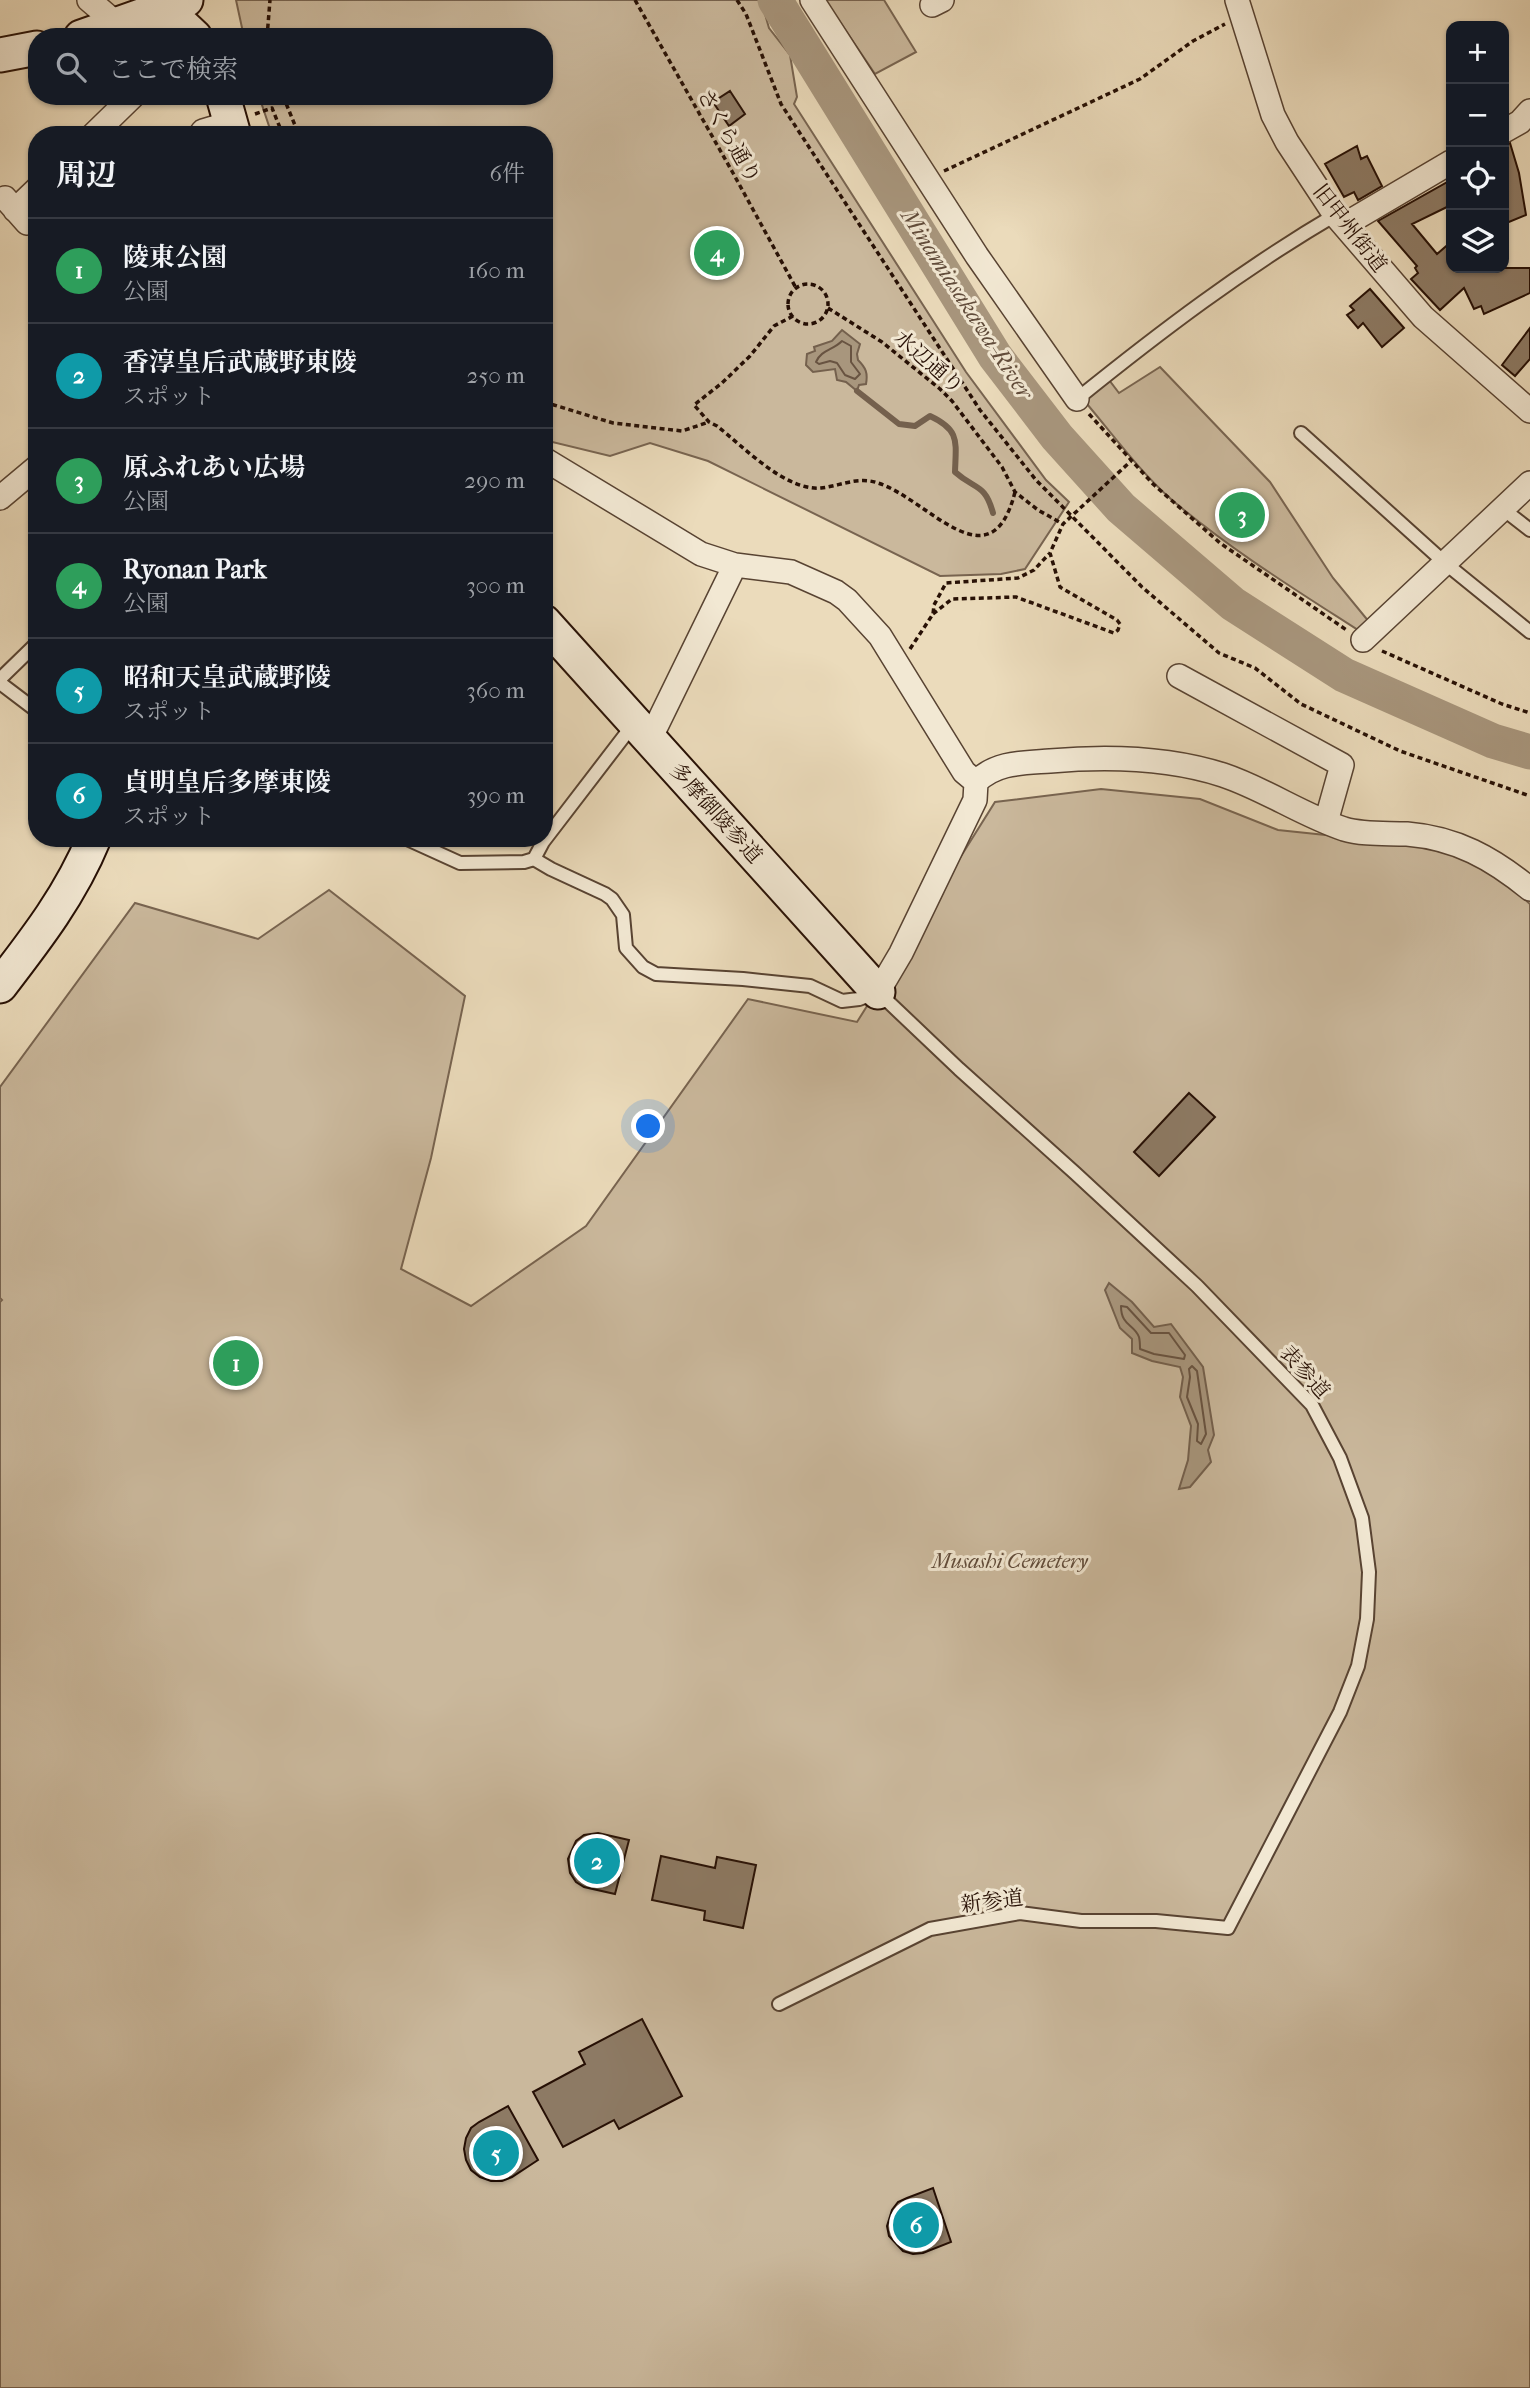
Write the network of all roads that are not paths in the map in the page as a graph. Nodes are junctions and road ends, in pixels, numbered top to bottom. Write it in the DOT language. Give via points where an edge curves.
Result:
graph roads {
  1 [pos="89,0"];
  2 [pos="199,0"];
  3 [pos="812,0"];
  4 [pos="168,4"];
  5 [pos="1239,7"];
  6 [pos="117,24"];
  7 [pos="106,28"];
  8 [pos="185,28"];
  9 [pos="204,28"];
  10 [pos="28,50"];
  11 [pos="0,55"];
  12 [pos="124,105"];
  13 [pos="1530,110"];
  14 [pos="236,117"];
  15 [pos="102,126"];
  16 [pos="215,126"];
  17 [pos="1509,128"];
  18 [pos="1446,165"];
  19 [pos="28,198"];
  20 [pos="16,210"];
  21 [pos="1339,220"];
  22 [pos="1077,399"];
  23 [pos="1530,411"];
  24 [pos="1301,433"];
  25 [pos="553,464"];
  26 [pos="28,475"];
  27 [pos="1530,483"];
  28 [pos="0,498"];
  29 [pos="1503,509"];
  30 [pos="1530,530"];
  31 [pos="1445,564"];
  32 [pos="735,565"];
  33 [pos="553,632"];
  34 [pos="1530,632"];
  35 [pos="1363,640"];
  36 [pos="28,652"];
  37 [pos="1179,676"];
  38 [pos="0,681"];
  39 [pos="28,704"];
  40 [pos="643,731"];
  41 [pos="976,782"];
  42 [pos="1326,822"];
  43 [pos="553,831"];
  44 [pos="90,847"];
  45 [pos="425,847"];
  46 [pos="540,847"];
  47 [pos="534,859"];
  48 [pos="1530,889"];
  49 [pos="0,986"];
  50 [pos="884,997"];
  51 [pos="1228,1928"];
  52 [pos="779,2004"];
  1 -- 6 [label="street"];
  2 -- 9 [label="main road"];
  3 -- 22 [label="street" via="1020,320"];
  4 -- 6 [label="main road"];
  4 -- 8 [label="main road"];
  5 -- 21 [label="street, 旧甲州街道" via="1273,115"];
  6 -- 7 [label="main road"];
  10 -- 11 [label="main road"];
  12 -- 15 [label="street"];
  13 -- 17 [label="street"];
  14 -- 16 [label="street"];
  18 -- 21 [label="street"];
  19 -- 20 [label="street"];
  21 -- 22 [label="lane" via="1277,248"];
  21 -- 23 [label="street, 旧甲州街道" via="1423,317"];
  24 -- 31 [label="lane"];
  25 -- 32 [label="street" via="701,554"];
  26 -- 28 [label="street"];
  27 -- 29 [label="street"];
  29 -- 30 [label="lane"];
  29 -- 31 [label="street"];
  31 -- 34 [label="lane"];
  31 -- 35 [label="street"];
  32 -- 40 [label="street"];
  32 -- 41 [label="street" via="791,572 836,592 864,617 964,772"];
  33 -- 40 [label="main road, 多摩御陵参道"];
  36 -- 38 [label="lane"];
  37 -- 42 [label="street" via="1342,765"];
  38 -- 39 [label="lane"];
  40 -- 43 [label="lane"];
  40 -- 50 [label="main road, 多摩御陵参道"];
  41 -- 42 [label="street" via="986,772 1011,764 1156,761 1223,775"];
  41 -- 50 [label="street" via="975,800"];
  42 -- 48 [label="street" via="1346,830 1432,836 1464,846 1497,863"];
  44 -- 49 [label="main road" via="51,921"];
  45 -- 47 [label="lane" via="460,863"];
  46 -- 47 [label="lane"];
  47 -- 50 [label="lane" via="612,899 623,915 626,948 656,974 810,986 842,1001"];
  50 -- 51 [label="lane, 表参道" via="1197,1286 1312,1405 1340,1458 1362,1518 1369,1572 1358,1666 1340,1712"];
  51 -- 52 [label="lane, 新参道" via="1156,1921 1082,1921 1020,1913 930,1929"];
}
